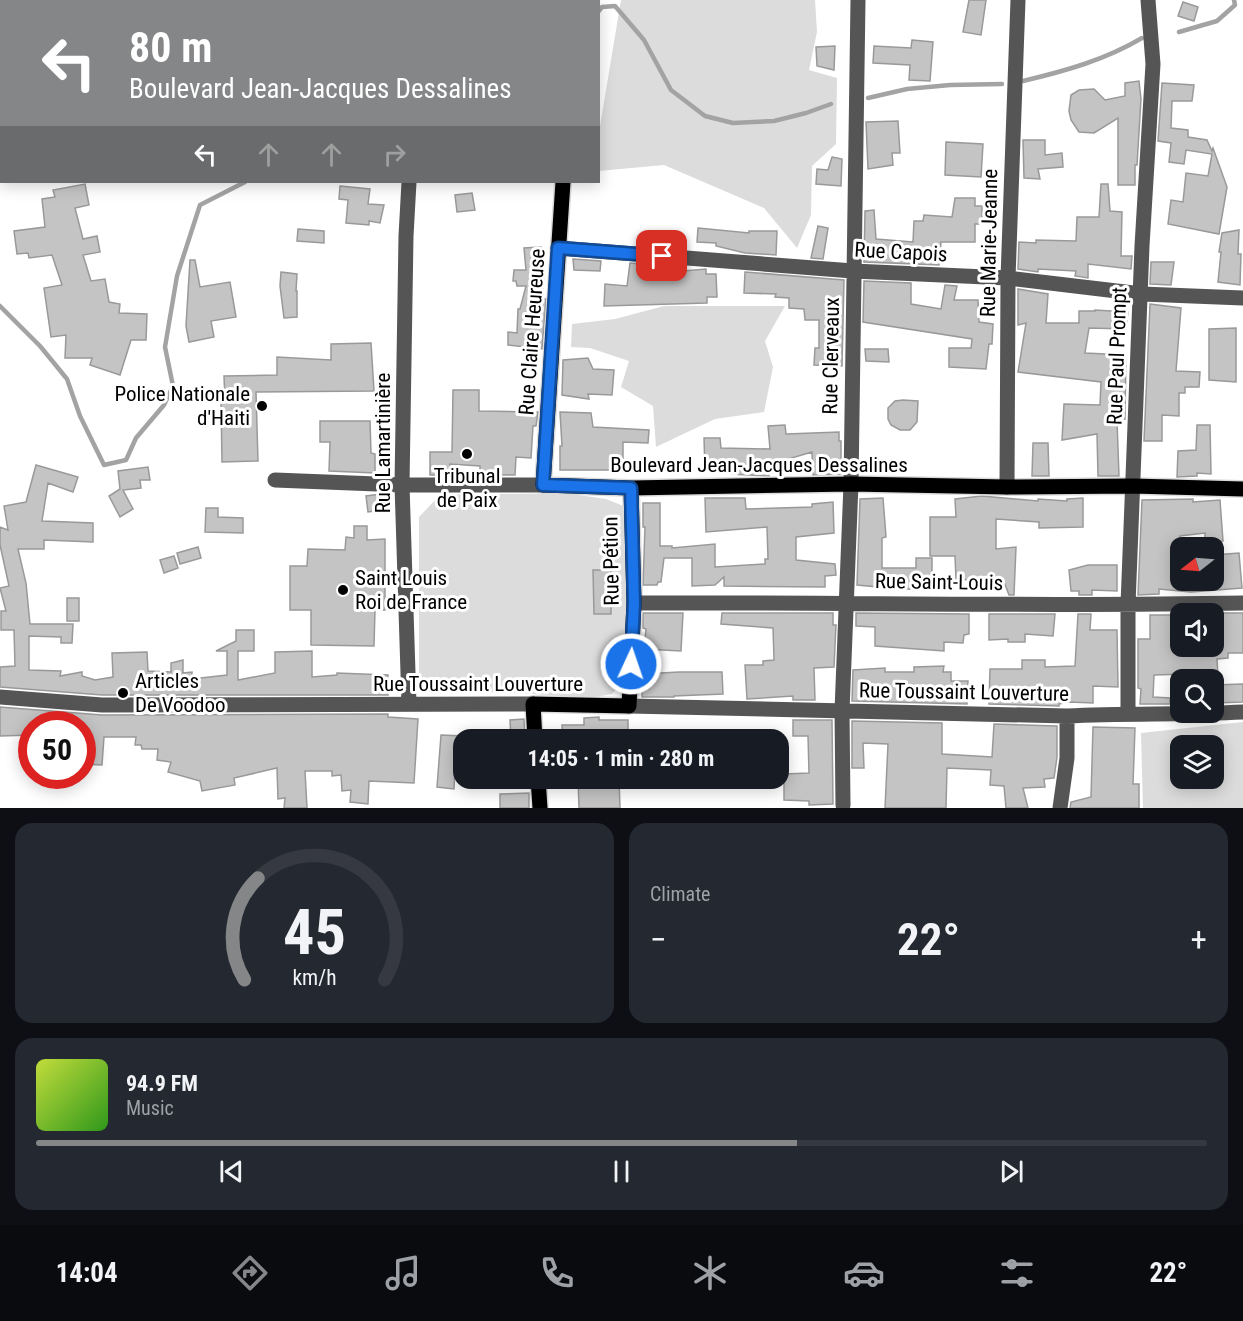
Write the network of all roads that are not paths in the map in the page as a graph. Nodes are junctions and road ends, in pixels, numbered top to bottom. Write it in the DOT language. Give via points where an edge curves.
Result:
graph roads {
  1 [pos="858,0"];
  2 [pos="1018,0"];
  3 [pos="1148,0"];
  4 [pos="409,183"];
  5 [pos="563,183"];
  6 [pos="558,248"];
  7 [pos="853,271"];
  8 [pos="1008,278"];
  9 [pos="1142,294"];
  10 [pos="1243,298"];
  11 [pos="275,480"];
  12 [pos="851,484"];
  13 [pos="402,485"];
  14 [pos="543,485"];
  15 [pos="1133,486"];
  16 [pos="1007,487"];
  17 [pos="631,488"];
  18 [pos="1243,489"];
  19 [pos="845,602"];
  20 [pos="634,603"];
  21 [pos="1243,603"];
  22 [pos="1128,605"];
  23 [pos="0,697"];
  24 [pos="409,704"];
  25 [pos="532,704"];
  26 [pos="629,706"];
  27 [pos="842,711"];
  28 [pos="1243,712"];
  29 [pos="1128,713"];
  30 [pos="1067,716"];
  31 [pos="534,729"];
  32 [pos="539,789"];
  33 [pos="843,805"];
  34 [pos="540,808"];
  35 [pos="1060,808"];
  1 -- 7 [label="street, Rue Clerveaux"];
  2 -- 8 [label="street, Rue Marie-Jeanne"];
  3 -- 9 [label="street, Rue Paul Prompt" via="1153,64"];
  4 -- 13 [label="street, Rue Lamartinière"];
  5 -- 6 [label="main road, Rue Claire Heureuse"];
  6 -- 7 [label="street, Rue Capois"];
  6 -- 14 [label="main road, Rue Claire Heureuse"];
  7 -- 8 [label="street, Rue Capois"];
  7 -- 12 [label="street, Rue Clerveaux"];
  8 -- 9 [label="street, Rue Capois"];
  8 -- 16 [label="street, Rue Marie-Jeanne"];
  9 -- 10 [label="street, Rue Capois"];
  9 -- 15 [label="street, Rue Paul Prompt"];
  11 -- 13 [label="street, Boulevard Jean-Jacques Dessalines"];
  12 -- 16 [label="main road, Boulevard Jean-Jacques Dessalines"];
  12 -- 17 [label="main road, Boulevard Jean-Jacques Dessalines"];
  12 -- 19 [label="street, Rue Clerveaux"];
  13 -- 14 [label="street, Boulevard Jean-Jacques Dessalines"];
  13 -- 24 [label="street, Rue Lamartinière"];
  14 -- 17 [label="main road, Boulevard Jean-Jacques Dessalines"];
  15 -- 16 [label="main road, Boulevard Jean-Jacques Dessalines"];
  15 -- 18 [label="main road, Boulevard Jean-Jacques Dessalines"];
  15 -- 22 [label="street, Rue Paul Prompt"];
  17 -- 20 [label="main road, Rue Pétion"];
  19 -- 20 [label="street, Rue Saint-Louis"];
  19 -- 22 [label="street, Rue Saint-Louis"];
  19 -- 27 [label="street, Rue Clerveaux"];
  20 -- 26 [label="main road, Rue Pétion"];
  21 -- 22 [label="street, Rue Saint-Louis"];
  22 -- 29 [label="street, Rue Paul Prompt"];
  23 -- 24 [label="street, Rue Toussaint Louverture" via="102,705"];
  24 -- 25 [label="street, Rue Toussaint Louverture"];
  25 -- 26 [label="main road, Rue Toussaint Louverture"];
  25 -- 31 [label="main road"];
  26 -- 27 [label="street, Rue Toussaint Louverture"];
  27 -- 30 [label="street, Rue Toussaint Louverture"];
  27 -- 33 [label="street, Rue Clerveaux"];
  28 -- 29 [label="street, Rue Toussaint Louverture"];
  29 -- 30 [label="street, Rue Toussaint Louverture"];
  30 -- 35 [label="street" via="1067,758"];
  32 -- 34 [label="main road"];
}
